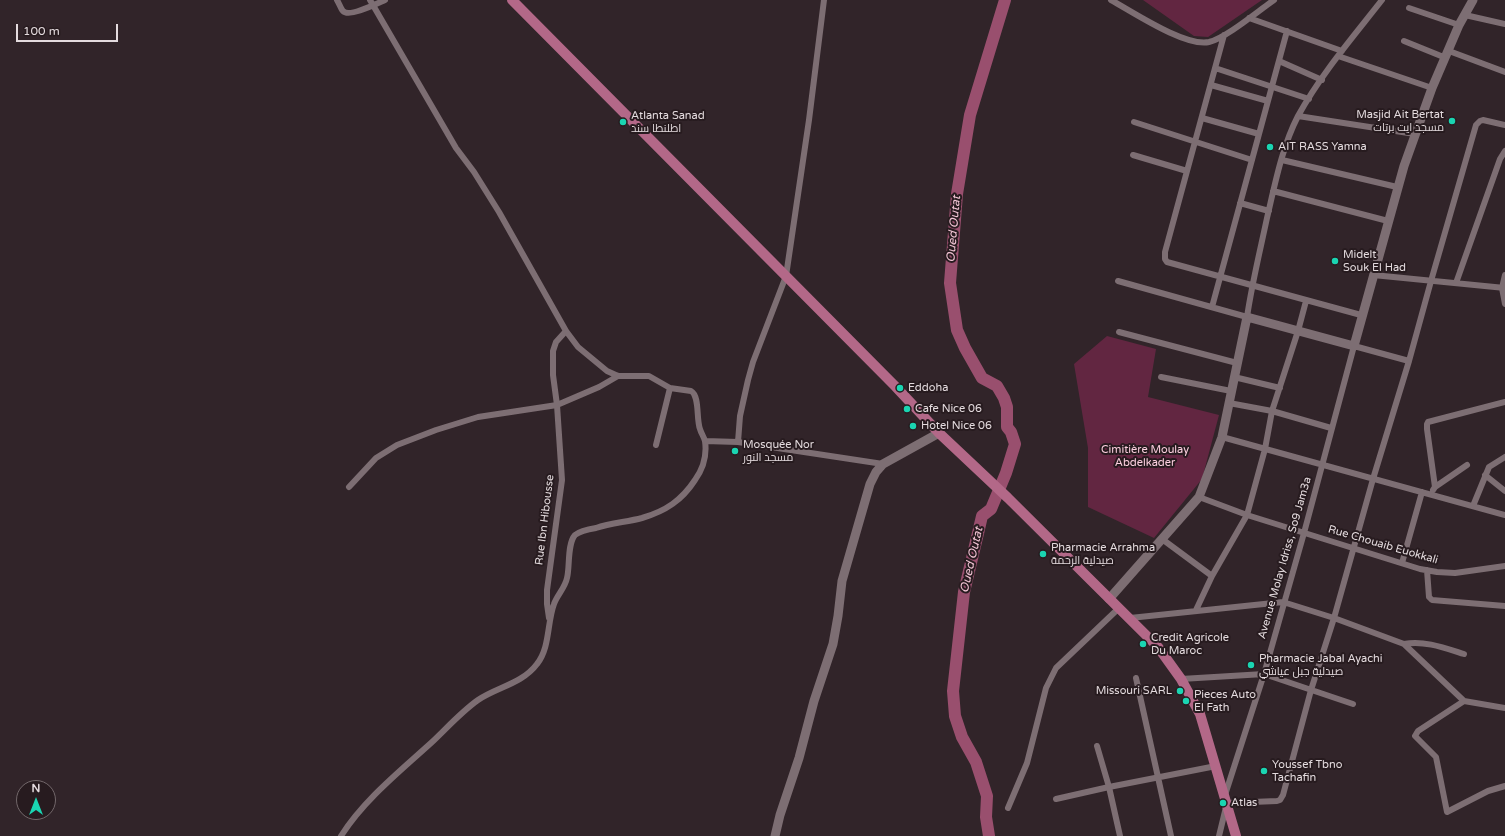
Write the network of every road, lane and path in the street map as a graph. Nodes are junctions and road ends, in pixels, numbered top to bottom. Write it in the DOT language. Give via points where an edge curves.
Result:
graph roads {
  1 [pos="338,0"];
  2 [pos="385,0"];
  3 [pos="512,0"];
  4 [pos="824,0"];
  5 [pos="1111,0"];
  6 [pos="1274,0"];
  7 [pos="1382,0"];
  8 [pos="1473,0"];
  9 [pos="372,3"];
  10 [pos="1409,8"];
  11 [pos="1465,15"];
  12 [pos="1249,18"];
  13 [pos="1505,24"];
  14 [pos="1459,25"];
  15 [pos="1287,32"];
  16 [pos="1224,35"];
  17 [pos="1404,41"];
  18 [pos="1340,54"];
  19 [pos="1447,55"];
  20 [pos="1278,61"];
  21 [pos="1215,68"];
  22 [pos="1505,72"];
  23 [pos="1322,80"];
  24 [pos="1211,84"];
  25 [pos="1272,87"];
  26 [pos="1432,88"];
  27 [pos="1309,99"];
  28 [pos="1268,101"];
  29 [pos="1298,116"];
  30 [pos="1202,118"];
  31 [pos="1134,122"];
  32 [pos="1505,125"];
  33 [pos="1259,134"];
  34 [pos="1415,134"];
  35 [pos="1195,142"];
  36 [pos="1505,151"];
  37 [pos="1133,154"];
  38 [pos="1252,160"];
  39 [pos="1282,160"];
  40 [pos="1187,171"];
  41 [pos="1397,187"];
  42 [pos="1273,191"];
  43 [pos="1240,203"];
  44 [pos="1268,211"];
  45 [pos="1388,221"];
  46 [pos="1505,274"];
  47 [pos="1373,275"];
  48 [pos="786,276"];
  49 [pos="1220,276"];
  50 [pos="1118,281"];
  51 [pos="1431,281"];
  52 [pos="1456,283"];
  53 [pos="1252,285"];
  54 [pos="1504,288"];
  55 [pos="1306,301"];
  56 [pos="1505,304"];
  57 [pos="1212,307"];
  58 [pos="1246,316"];
  59 [pos="1361,316"];
  60 [pos="566,331"];
  61 [pos="1298,331"];
  62 [pos="1119,332"];
  63 [pos="1354,346"];
  64 [pos="1409,362"];
  65 [pos="1237,363"];
  66 [pos="618,376"];
  67 [pos="1161,377"];
  68 [pos="1234,377"];
  69 [pos="670,388"];
  70 [pos="1280,388"];
  71 [pos="1231,391"];
  72 [pos="1229,402"];
  73 [pos="1505,402"];
  74 [pos="557,405"];
  75 [pos="1272,411"];
  76 [pos="1332,428"];
  77 [pos="939,433"];
  78 [pos="1222,438"];
  79 [pos="705,441"];
  80 [pos="738,442"];
  81 [pos="656,445"];
  82 [pos="1265,449"];
  83 [pos="1505,457"];
  84 [pos="883,464"];
  85 [pos="1322,465"];
  86 [pos="1467,465"];
  87 [pos="1485,475"];
  88 [pos="1373,479"];
  89 [pos="349,487"];
  90 [pos="1435,487"];
  91 [pos="1504,489"];
  92 [pos="1422,492"];
  93 [pos="1430,494"];
  94 [pos="1199,498"];
  95 [pos="1473,506"];
  96 [pos="1247,515"];
  97 [pos="1505,515"];
  98 [pos="1304,533"];
  99 [pos="1162,539"];
  100 [pos="1354,548"];
  101 [pos="1402,564"];
  102 [pos="1505,566"];
  103 [pos="1427,570"];
  104 [pos="1212,576"];
  105 [pos="1109,599"];
  106 [pos="1283,602"];
  107 [pos="1505,606"];
  108 [pos="1119,608"];
  109 [pos="1196,610"];
  110 [pos="1130,618"];
  111 [pos="1334,618"];
  112 [pos="549,620"];
  113 [pos="1404,644"];
  114 [pos="1464,654"];
  115 [pos="1264,674"];
  116 [pos="1136,678"];
  117 [pos="1181,679"];
  118 [pos="1311,690"];
  119 [pos="1464,701"];
  120 [pos="1353,704"];
  121 [pos="1505,708"];
  122 [pos="1097,746"];
  123 [pos="1216,766"];
  124 [pos="1159,777"];
  125 [pos="1505,786"];
  126 [pos="1109,787"];
  127 [pos="1505,791"];
  128 [pos="1056,799"];
  129 [pos="1226,800"];
  130 [pos="1008,808"];
  131 [pos="341,836"];
  132 [pos="775,836"];
  133 [pos="1120,836"];
  134 [pos="1171,836"];
  135 [pos="1219,836"];
  136 [pos="1236,836"];
  1 -- 9 [label="street" via="347,14"];
  2 -- 9 [label="street"];
  3 -- 48 [label="main road"];
  4 -- 48 [label="street"];
  5 -- 16 [label="street" via="1176,36 1203,42"];
  6 -- 12 [label="street"];
  7 -- 18 [label="street"];
  8 -- 11 [label="street"];
  9 -- 60 [label="street" via="456,148 499,212"];
  10 -- 14 [label="street"];
  11 -- 13 [label="street"];
  11 -- 14 [label="street"];
  12 -- 15 [label="street"];
  12 -- 16 [label="street"];
  14 -- 19 [label="street"];
  15 -- 18 [label="street"];
  15 -- 20 [label="street"];
  16 -- 21 [label="street"];
  17 -- 19 [label="street"];
  18 -- 23 [label="street"];
  18 -- 26 [label="street"];
  19 -- 22 [label="street"];
  19 -- 26 [label="street"];
  20 -- 23 [label="street"];
  20 -- 25 [label="street"];
  21 -- 24 [label="street"];
  21 -- 25 [label="street"];
  23 -- 27 [label="street"];
  24 -- 28 [label="street"];
  24 -- 30 [label="street"];
  25 -- 27 [label="street"];
  25 -- 28 [label="street"];
  26 -- 34 [label="street"];
  27 -- 29 [label="street"];
  28 -- 33 [label="street"];
  29 -- 34 [label="street"];
  29 -- 39 [label="street"];
  30 -- 33 [label="street"];
  30 -- 35 [label="street"];
  31 -- 35 [label="street"];
  32 -- 51 [label="street" via="1483,120 1476,125"];
  33 -- 38 [label="street"];
  34 -- 41 [label="street"];
  35 -- 38 [label="street"];
  35 -- 40 [label="street"];
  36 -- 52 [label="street"];
  37 -- 40 [label="street"];
  38 -- 43 [label="street"];
  39 -- 41 [label="street"];
  39 -- 42 [label="street"];
  40 -- 49 [label="street" via="1164,259"];
  41 -- 45 [label="street"];
  42 -- 44 [label="street"];
  42 -- 45 [label="street"];
  43 -- 44 [label="street"];
  43 -- 49 [label="street"];
  44 -- 53 [label="street"];
  45 -- 47 [label="street"];
  46 -- 54 [label="street"];
  47 -- 51 [label="street"];
  47 -- 59 [label="street"];
  48 -- 77 [label="main road"];
  48 -- 80 [label="street" via="753,362 740,416"];
  49 -- 53 [label="street"];
  49 -- 57 [label="street"];
  50 -- 57 [label="street"];
  51 -- 52 [label="street"];
  51 -- 64 [label="street"];
  52 -- 54 [label="street"];
  53 -- 55 [label="street"];
  53 -- 58 [label="street"];
  54 -- 56 [label="street"];
  55 -- 59 [label="street"];
  55 -- 61 [label="street"];
  57 -- 58 [label="street"];
  58 -- 61 [label="street"];
  58 -- 65 [label="street"];
  59 -- 63 [label="street"];
  60 -- 66 [label="street" via="592,360"];
  60 -- 74 [label="street, Rue Ibn Hibousse" via="556,342 553,351"];
  61 -- 63 [label="street"];
  61 -- 70 [label="street"];
  62 -- 65 [label="street"];
  63 -- 64 [label="street"];
  63 -- 76 [label="street, Avenue Molay Idriss, So9 Jam3a"];
  64 -- 88 [label="street"];
  65 -- 68 [label="street"];
  66 -- 69 [label="street" via="649,376"];
  66 -- 74 [label="street"];
  67 -- 71 [label="street"];
  68 -- 70 [label="street"];
  68 -- 71 [label="street"];
  69 -- 79 [label="street" via="691,391 696,396 697,418"];
  69 -- 81 [label="street"];
  70 -- 75 [label="street"];
  71 -- 72 [label="street"];
  72 -- 75 [label="street"];
  72 -- 78 [label="street"];
  73 -- 90 [label="street" via="1428,422"];
  74 -- 89 [label="street" via="478,417 431,432 385,451"];
  74 -- 112 [label="street, Rue Ibn Hibousse" via="562,480 547,590"];
  75 -- 76 [label="street"];
  75 -- 82 [label="street"];
  76 -- 85 [label="street, Avenue Molay Idriss, So9 Jam3a"];
  77 -- 84 [label="street"];
  77 -- 105 [label="main road"];
  78 -- 82 [label="street"];
  78 -- 94 [label="street"];
  79 -- 80 [label="street"];
  79 -- 112 [label="street" via="703,466 682,497 660,511 642,518 602,526 574,536 567,579 554,603"];
  80 -- 84 [label="street"];
  82 -- 85 [label="street"];
  82 -- 96 [label="street"];
  83 -- 87 [label="street" via="1489,467"];
  84 -- 132 [label="street" via="876,472 866,494 842,581 833,644"];
  85 -- 88 [label="street"];
  85 -- 98 [label="street, Avenue Molay Idriss, So9 Jam3a"];
  86 -- 90 [label="street"];
  87 -- 91 [label="street"];
  87 -- 95 [label="street"];
  88 -- 92 [label="street"];
  88 -- 100 [label="street"];
  90 -- 93 [label="street"];
  92 -- 93 [label="street"];
  92 -- 101 [label="street"];
  93 -- 95 [label="street"];
  94 -- 96 [label="street, Rue Chouaib Euokkali"];
  94 -- 99 [label="street"];
  95 -- 97 [label="street"];
  96 -- 98 [label="street, Rue Chouaib Euokkali"];
  96 -- 104 [label="street"];
  98 -- 100 [label="street, Rue Chouaib Euokkali"];
  98 -- 106 [label="street, Avenue Molay Idriss, So9 Jam3a"];
  99 -- 104 [label="street"];
  99 -- 105 [label="street"];
  100 -- 101 [label="street, Rue Chouaib Euokkali"];
  100 -- 111 [label="street"];
  101 -- 103 [label="street, Rue Chouaib Euokkali"];
  102 -- 103 [label="street, Rue Chouaib Euokkali" via="1454,573"];
  103 -- 107 [label="street" via="1429,597 1432,600"];
  104 -- 109 [label="street"];
  105 -- 108 [label="main road"];
  106 -- 109 [label="street"];
  106 -- 111 [label="street"];
  106 -- 115 [label="street, Avenue Molay Idriss, So9 Jam3a"];
  108 -- 110 [label="main road"];
  108 -- 130 [label="street" via="1056,668 1049,679 1027,763"];
  109 -- 110 [label="street"];
  110 -- 117 [label="main road" via="1158,647"];
  111 -- 113 [label="street"];
  111 -- 118 [label="street"];
  112 -- 131 [label="street" via="546,644 538,664 520,679 489,693 467,709 384,786 357,814"];
  113 -- 114 [label="street" via="1428,644"];
  113 -- 119 [label="street"];
  115 -- 117 [label="street"];
  115 -- 118 [label="street"];
  115 -- 129 [label="street, Avenue Molay Idriss, So9 Jam3a"];
  116 -- 124 [label="street"];
  117 -- 123 [label="main road" via="1200,714"];
  118 -- 120 [label="street"];
  118 -- 129 [label="street" via="1280,800"];
  119 -- 121 [label="street"];
  119 -- 125 [label="street" via="1418,731 1415,736 1436,757 1447,812 1488,791"];
  122 -- 126 [label="street"];
  123 -- 124 [label="street"];
  123 -- 129 [label="main road"];
  124 -- 126 [label="street"];
  124 -- 134 [label="street"];
  125 -- 127 [label="street"];
  126 -- 128 [label="street"];
  126 -- 133 [label="street"];
  129 -- 135 [label="street, Avenue Molay Idriss, So9 Jam3a"];
  129 -- 136 [label="main road"];
}
